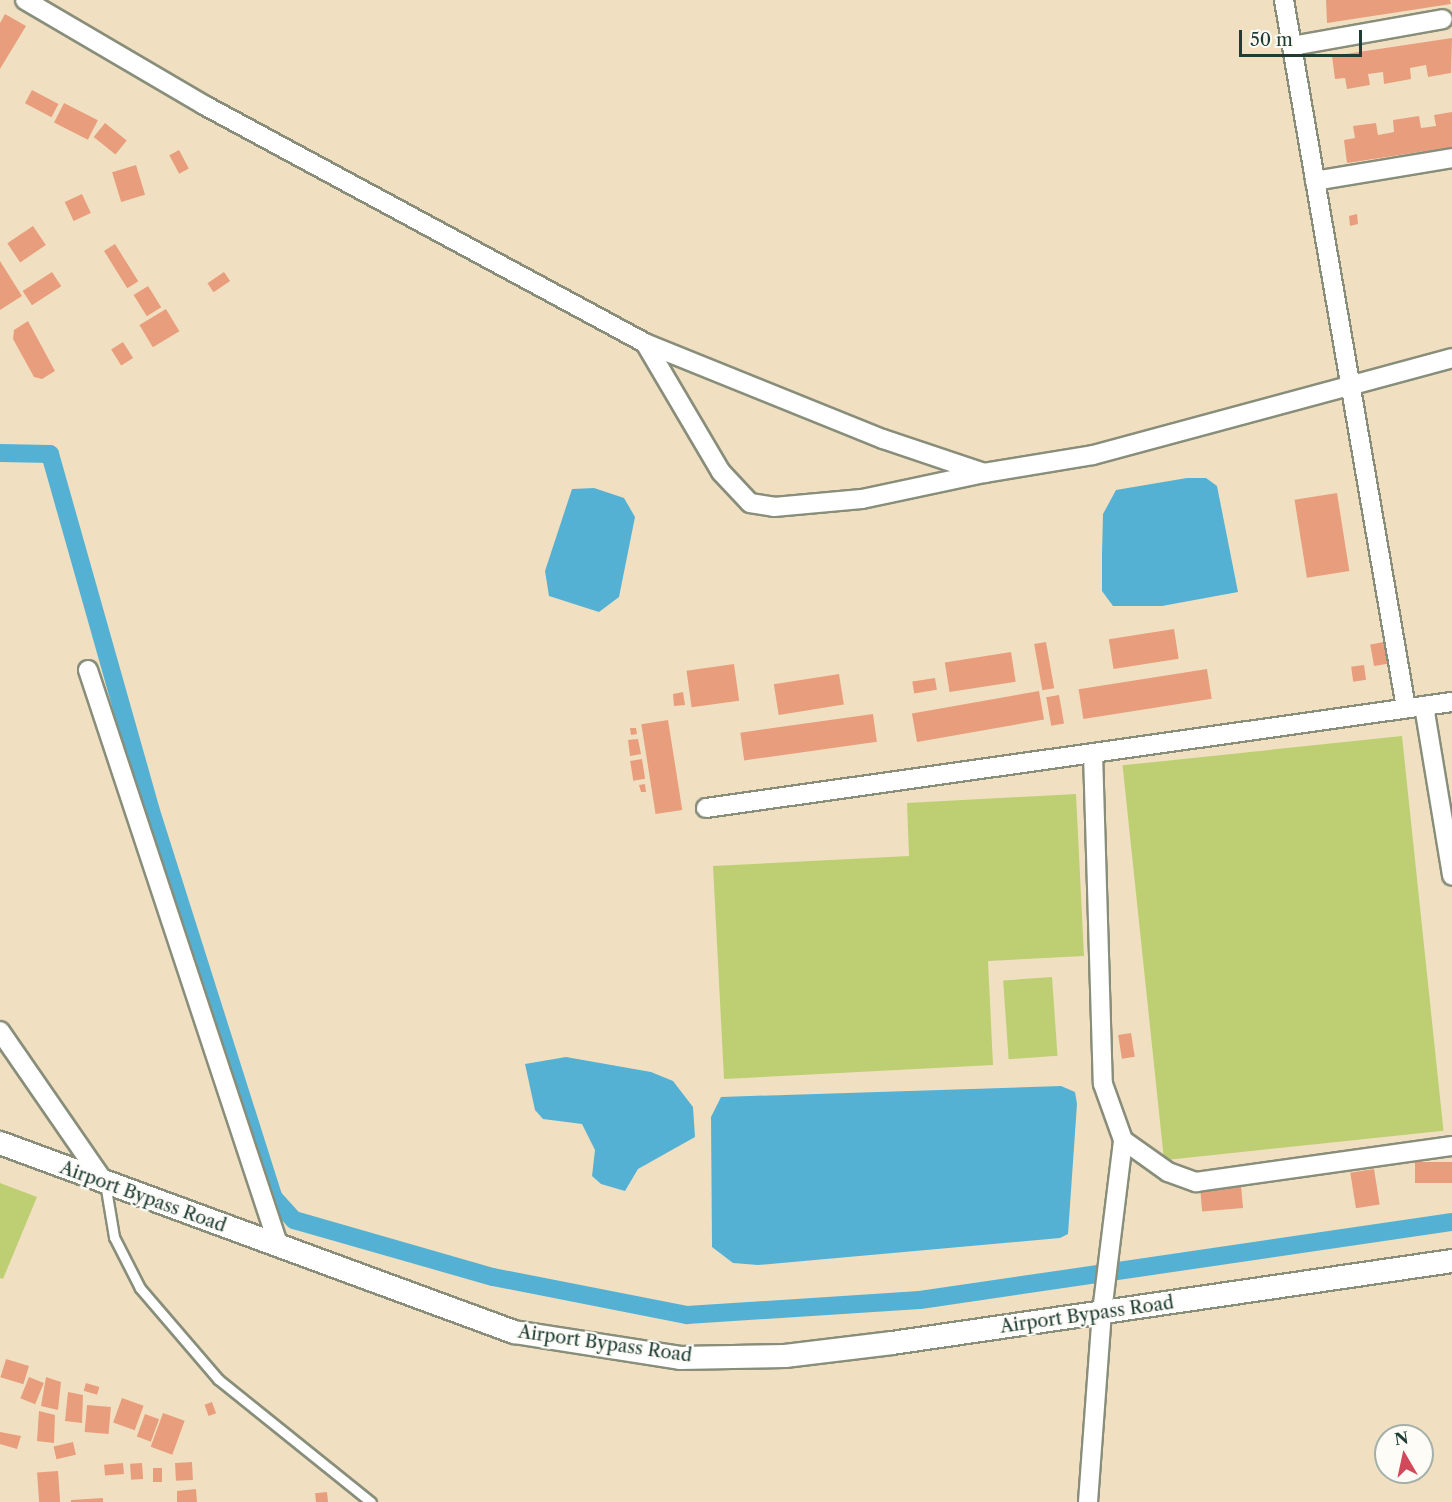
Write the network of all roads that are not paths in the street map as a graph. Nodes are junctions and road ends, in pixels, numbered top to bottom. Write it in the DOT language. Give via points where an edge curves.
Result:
graph roads {
  1 [pos="25,0"];
  2 [pos="1284,0"];
  3 [pos="1443,19"];
  4 [pos="1292,46"];
  5 [pos="1452,158"];
  6 [pos="1315,181"];
  7 [pos="645,343"];
  8 [pos="1452,358"];
  9 [pos="1350,385"];
  10 [pos="984,473"];
  11 [pos="88,670"];
  12 [pos="1452,702"];
  13 [pos="1415,707"];
  14 [pos="1093,753"];
  15 [pos="706,808"];
  16 [pos="1452,876"];
  17 [pos="0,1031"];
  18 [pos="1123,1140"];
  19 [pos="0,1143"];
  20 [pos="1452,1146"];
  21 [pos="105,1183"];
  22 [pos="279,1247"];
  23 [pos="1452,1261"];
  24 [pos="1102,1312"];
  25 [pos="371,1502"];
  26 [pos="1088,1502"];
  1 -- 7 [label="street" via="204,105"];
  2 -- 4 [label="street"];
  3 -- 4 [label="street"];
  4 -- 6 [label="street"];
  5 -- 6 [label="street"];
  6 -- 9 [label="street"];
  7 -- 10 [label="street" via="883,439"];
  7 -- 10 [label="street" via="721,472 750,503 774,507 862,499"];
  8 -- 9 [label="street"];
  9 -- 10 [label="street" via="1093,455"];
  9 -- 13 [label="street"];
  11 -- 22 [label="street"];
  12 -- 13 [label="street"];
  13 -- 14 [label="street"];
  13 -- 16 [label="street"];
  14 -- 15 [label="street"];
  14 -- 18 [label="street" via="1103,1084"];
  17 -- 21 [label="street"];
  18 -- 20 [label="street" via="1168,1172 1197,1182"];
  18 -- 24 [label="street"];
  19 -- 21 [label="street, Airport Bypass Road"];
  21 -- 22 [label="street, Airport Bypass Road"];
  21 -- 25 [label="lane" via="114,1237 140,1288 218,1379"];
  22 -- 24 [label="street, Airport Bypass Road" via="514,1332 680,1358 785,1356"];
  23 -- 24 [label="street, Airport Bypass Road"];
  24 -- 26 [label="street"];
}
